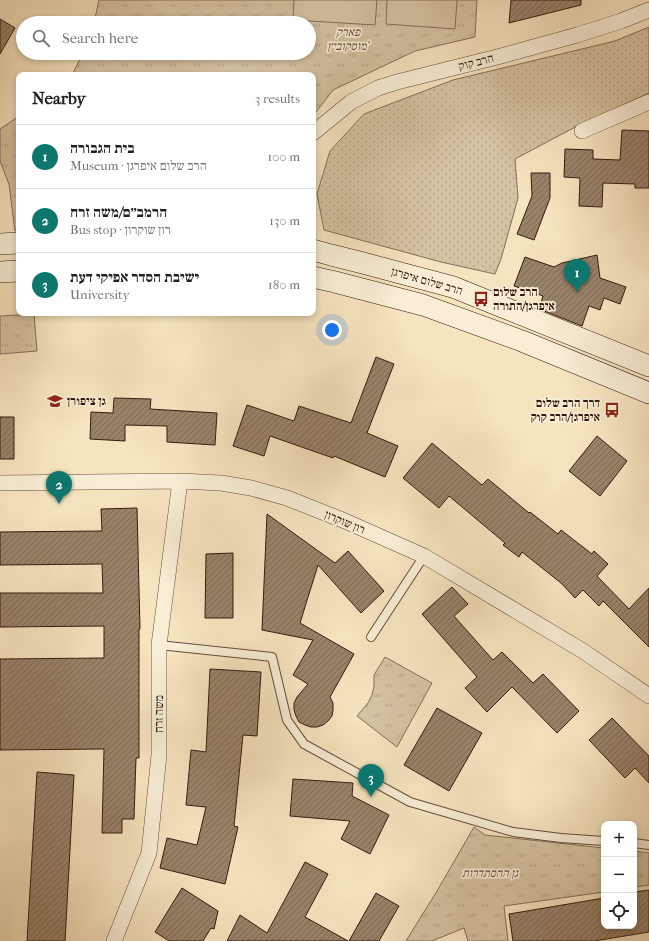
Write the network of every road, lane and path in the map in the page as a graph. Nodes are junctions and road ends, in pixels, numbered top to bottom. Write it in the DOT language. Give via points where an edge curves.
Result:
graph roads {
  1 [pos="649,10"];
  2 [pos="649,102"];
  3 [pos="316,131"];
  4 [pos="582,131"];
  5 [pos="16,243"];
  6 [pos="0,244"];
  7 [pos="316,251"];
  8 [pos="16,271"];
  9 [pos="0,272"];
  10 [pos="316,278"];
  11 [pos="649,366"];
  12 [pos="649,393"];
  13 [pos="180,481"];
  14 [pos="0,483"];
  15 [pos="424,556"];
  16 [pos="370,637"];
  17 [pos="159,645"];
  18 [pos="649,696"];
  19 [pos="601,841"];
  20 [pos="637,844"];
  21 [pos="649,845"];
  22 [pos="114,941"];
  1 -- 3 [label="street, הרב קוק" via="577,35 378,88 352,102"];
  2 -- 4 [label="street"];
  5 -- 6 [label="main road"];
  7 -- 11 [label="main road, הרב שלום איפרגן" via="453,287"];
  8 -- 9 [label="main road"];
  10 -- 12 [label="main road, הרב שלום איפרגן" via="423,305 522,341"];
  13 -- 14 [label="street, רון שוקרון"];
  13 -- 15 [label="street, רון שוקרון" via="251,488 286,498"];
  13 -- 17 [label="street, משה זרח"];
  15 -- 16 [label="lane"];
  15 -- 18 [label="street, רון שוקרון" via="583,651"];
  17 -- 19 [label="lane" via="272,657 287,720 304,744 410,802 513,832"];
  17 -- 22 [label="street, משה זרח" via="159,755 149,853"];
  20 -- 21 [label="lane"];
}
